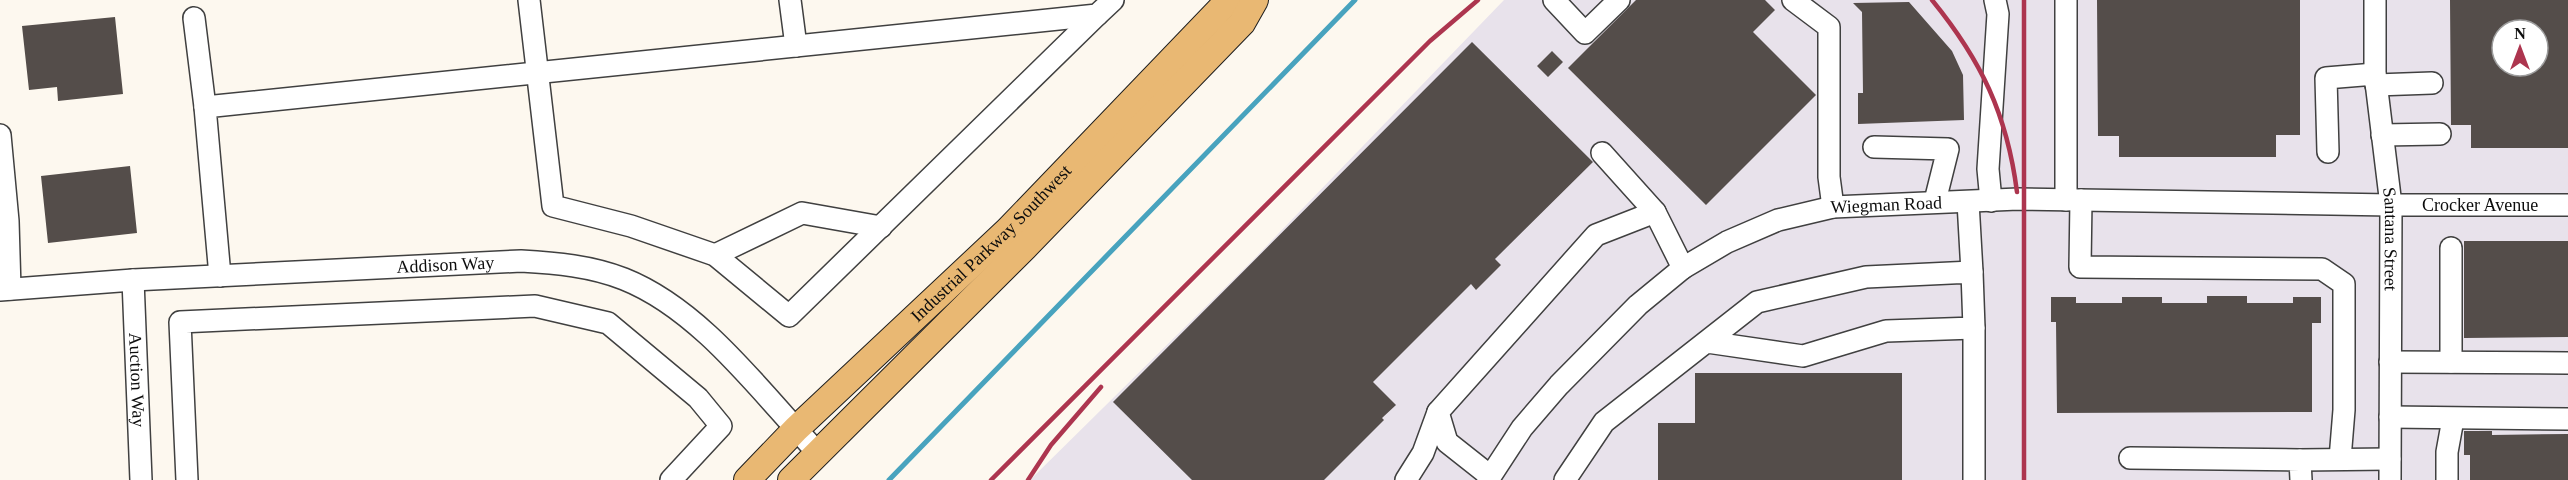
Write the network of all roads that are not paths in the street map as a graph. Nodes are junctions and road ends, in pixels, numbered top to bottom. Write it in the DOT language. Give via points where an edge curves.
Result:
graph roads {
  1 [pos="529,0"];
  2 [pos="790,0"];
  3 [pos="1113,0"];
  4 [pos="1229,0"];
  5 [pos="1255,0"];
  6 [pos="1274,0"];
  7 [pos="1554,0"];
  8 [pos="1619,0"];
  9 [pos="1793,0"];
  10 [pos="1995,0"];
  11 [pos="2066,0"];
  12 [pos="2375,0"];
  13 [pos="1097,15"];
  14 [pos="194,18"];
  15 [pos="1242,23"];
  16 [pos="796,46"];
  17 [pos="538,73"];
  18 [pos="2375,79"];
  19 [pos="2432,83"];
  20 [pos="205,107"];
  21 [pos="2440,134"];
  22 [pos="0,135"];
  23 [pos="2382,135"];
  24 [pos="1874,147"];
  25 [pos="2328,152"];
  26 [pos="1602,153"];
  27 [pos="2074,200"];
  28 [pos="1935,201"];
  29 [pos="1991,201"];
  30 [pos="1968,202"];
  31 [pos="2391,205"];
  32 [pos="2568,205"];
  33 [pos="1833,207"];
  34 [pos="1655,212"];
  35 [pos="881,227"];
  36 [pos="2451,248"];
  37 [pos="715,255"];
  38 [pos="1683,268"];
  39 [pos="1972,272"];
  40 [pos="220,276"];
  41 [pos="133,280"];
  42 [pos="5,289"];
  43 [pos="1974,328"];
  44 [pos="1707,342"];
  45 [pos="2390,362"];
  46 [pos="2451,362"];
  47 [pos="2568,363"];
  48 [pos="1438,412"];
  49 [pos="2390,417"];
  50 [pos="2453,419"];
  51 [pos="2568,419"];
  52 [pos="796,429"];
  53 [pos="818,453"];
  54 [pos="2130,458"];
  55 [pos="2340,459"];
  56 [pos="2390,459"];
  57 [pos="2300,470"];
  58 [pos="1489,478"];
  59 [pos="141,480"];
  60 [pos="187,480"];
  61 [pos="671,480"];
  62 [pos="747,480"];
  63 [pos="791,480"];
  64 [pos="1406,480"];
  65 [pos="1565,480"];
  66 [pos="1974,480"];
  67 [pos="2390,480"];
  68 [pos="2446,480"];
  1 -- 17 [label="street"];
  2 -- 16 [label="street"];
  3 -- 13 [label="street"];
  4 -- 52 [label="main road, Industrial Parkway Southwest" via="1008,230"];
  5 -- 15 [label="main road, Industrial Parkway Southwest"];
  6 -- 15 [label="main road"];
  7 -- 8 [label="street" via="1585,33"];
  9 -- 33 [label="street" via="1829,27 1829,177"];
  10 -- 29 [label="street" via="1998,14 1988,169"];
  11 -- 27 [label="street"];
  12 -- 18 [label="street, Santana Street"];
  13 -- 16 [label="street"];
  13 -- 35 [label="street"];
  14 -- 20 [label="street"];
  15 -- 53 [label="main road, Industrial Parkway Southwest"];
  16 -- 17 [label="street"];
  17 -- 20 [label="street"];
  17 -- 37 [label="street" via="553,206 631,226"];
  18 -- 19 [label="street"];
  18 -- 23 [label="street, Santana Street"];
  18 -- 25 [label="street" via="2326,78"];
  20 -- 40 [label="street"];
  21 -- 23 [label="street"];
  22 -- 42 [label="street" via="8,222"];
  23 -- 31 [label="street, Santana Street"];
  24 -- 28 [label="street" via="1948,149"];
  26 -- 34 [label="street"];
  27 -- 29 [label="street, Wiegman Road"];
  27 -- 31 [label="street, Wiegman Road"];
  27 -- 55 [label="street" via="2080,267 2322,269 2344,284"];
  28 -- 30 [label="street, Wiegman Road"];
  28 -- 33 [label="street, Wiegman Road"];
  29 -- 30 [label="street, Wiegman Road"];
  30 -- 39 [label="street"];
  31 -- 32 [label="street, Crocker Avenue"];
  31 -- 45 [label="street, Santana Street"];
  33 -- 38 [label="street, Wiegman Road" via="1778,220 1727,242"];
  34 -- 38 [label="street"];
  34 -- 48 [label="street" via="1596,235"];
  35 -- 37 [label="street" via="802,213"];
  35 -- 37 [label="street" via="789,316"];
  36 -- 46 [label="street"];
  38 -- 58 [label="street, Wiegman Road" via="1638,305 1559,384 1522,428"];
  39 -- 43 [label="street"];
  39 -- 44 [label="street" via="1866,277 1757,302"];
  40 -- 41 [label="street, Addison Way"];
  40 -- 52 [label="street, Addison Way" via="521,261 573,265 625,279 671,305 711,339"];
  41 -- 42 [label="street, Addison Way"];
  41 -- 59 [label="street, Auction Way"];
  43 -- 44 [label="street" via="1886,331 1803,356"];
  43 -- 66 [label="street"];
  44 -- 65 [label="street" via="1604,422"];
  45 -- 46 [label="street"];
  45 -- 49 [label="street, Santana Street"];
  46 -- 47 [label="street"];
  48 -- 58 [label="street" via="1447,442"];
  48 -- 64 [label="street" via="1423,453"];
  49 -- 50 [label="street"];
  49 -- 56 [label="street, Santana Street"];
  50 -- 51 [label="street"];
  50 -- 68 [label="street" via="2446,452"];
  52 -- 53 [label="street, Addison Way"];
  52 -- 62 [label="main road, Industrial Parkway Southwest"];
  53 -- 63 [label="main road, Industrial Parkway Southwest"];
  54 -- 57 [label="street"];
  55 -- 56 [label="street"];
  55 -- 57 [label="street"];
  56 -- 67 [label="street, Santana Street"];
  60 -- 61 [label="street" via="180,322 535,306 608,323 698,398 721,426"];
}
